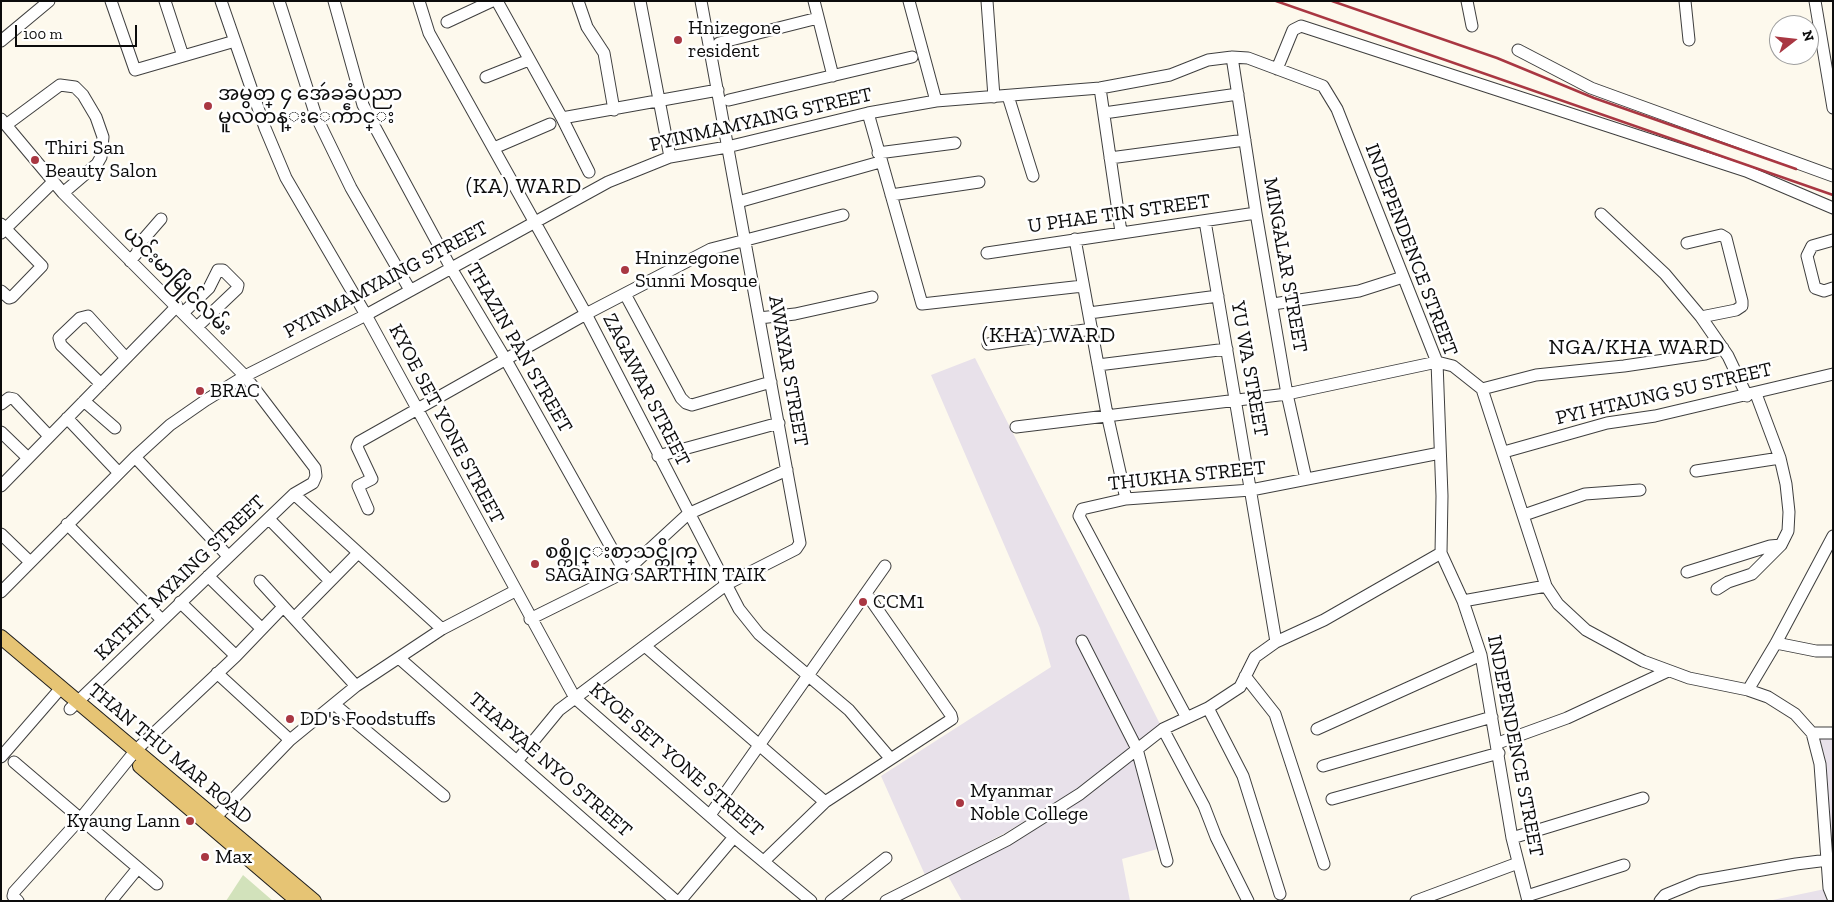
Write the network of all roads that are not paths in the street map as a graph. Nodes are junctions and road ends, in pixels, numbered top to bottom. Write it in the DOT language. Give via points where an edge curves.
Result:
graph roads {
  1 [pos="111,1"];
  2 [pos="164,1"];
  3 [pos="221,1"];
  4 [pos="279,1"];
  5 [pos="334,1"];
  6 [pos="419,1"];
  7 [pos="492,1"];
  8 [pos="498,1"];
  9 [pos="578,1"];
  10 [pos="640,1"];
  11 [pos="701,1"];
  12 [pos="814,1"];
  13 [pos="909,1"];
  14 [pos="987,1"];
  15 [pos="1467,1"];
  16 [pos="1685,1"];
  17 [pos="1815,1"];
  18 [pos="45,2"];
  19 [pos="818,18"];
  20 [pos="447,22"];
  21 [pos="1472,26"];
  22 [pos="1,40"];
  23 [pos="1689,40"];
  24 [pos="235,41"];
  25 [pos="719,43"];
  26 [pos="1518,50"];
  27 [pos="183,56"];
  28 [pos="1232,56"];
  29 [pos="1828,56"];
  30 [pos="912,57"];
  31 [pos="530,60"];
  32 [pos="1277,69"];
  33 [pos="833,76"];
  34 [pos="486,77"];
  35 [pos="1323,86"];
  36 [pos="1100,88"];
  37 [pos="718,90"];
  38 [pos="1238,94"];
  39 [pos="1008,96"];
  40 [pos="994,97"];
  41 [pos="729,100"];
  42 [pos="660,101"];
  43 [pos="936,102"];
  44 [pos="1833,108"];
  45 [pos="614,110"];
  46 [pos="868,113"];
  47 [pos="1104,113"];
  48 [pos="562,118"];
  49 [pos="3,122"];
  50 [pos="550,124"];
  51 [pos="1244,140"];
  52 [pos="955,143"];
  53 [pos="727,147"];
  54 [pos="494,148"];
  55 [pos="670,157"];
  56 [pos="879,158"];
  57 [pos="1110,158"];
  58 [pos="590,172"];
  59 [pos="1033,176"];
  60 [pos="1833,176"];
  61 [pos="53,182"];
  62 [pos="978,182"];
  63 [pos="63,193"];
  64 [pos="891,195"];
  65 [pos="738,202"];
  66 [pos="1833,208"];
  67 [pos="1256,212"];
  68 [pos="1601,214"];
  69 [pos="843,215"];
  70 [pos="161,219"];
  71 [pos="534,221"];
  72 [pos="1205,221"];
  73 [pos="3,228"];
  74 [pos="1121,232"];
  75 [pos="1075,239"];
  76 [pos="1833,240"];
  77 [pos="745,241"];
  78 [pos="1687,243"];
  79 [pos="987,253"];
  80 [pos="130,261"];
  81 [pos="451,268"];
  82 [pos="1403,277"];
  83 [pos="1083,286"];
  84 [pos="1833,288"];
  85 [pos="410,290"];
  86 [pos="1,291"];
  87 [pos="625,294"];
  88 [pos="1218,296"];
  89 [pos="872,297"];
  90 [pos="1273,304"];
  91 [pos="180,309"];
  92 [pos="1089,313"];
  93 [pos="366,314"];
  94 [pos="586,314"];
  95 [pos="759,318"];
  96 [pos="1702,318"];
  97 [pos="198,326"];
  98 [pos="1092,329"];
  99 [pos="988,344"];
  100 [pos="1723,348"];
  101 [pos="1227,349"];
  102 [pos="126,358"];
  103 [pos="506,360"];
  104 [pos="1437,362"];
  105 [pos="1098,365"];
  106 [pos="1833,374"];
  107 [pos="245,376"];
  108 [pos="771,382"];
  109 [pos="101,384"];
  110 [pos="1482,389"];
  111 [pos="1288,394"];
  112 [pos="1752,395"];
  113 [pos="1235,400"];
  114 [pos="84,401"];
  115 [pos="1,404"];
  116 [pos="416,410"];
  117 [pos="1107,414"];
  118 [pos="67,418"];
  119 [pos="779,423"];
  120 [pos="1016,427"];
  121 [pos="115,428"];
  122 [pos="1,432"];
  123 [pos="50,436"];
  124 [pos="1504,452"];
  125 [pos="1440,453"];
  126 [pos="658,456"];
  127 [pos="134,457"];
  128 [pos="28,458"];
  129 [pos="1780,458"];
  130 [pos="787,470"];
  131 [pos="1696,471"];
  132 [pos="119,472"];
  133 [pos="316,476"];
  134 [pos="1306,479"];
  135 [pos="1,486"];
  136 [pos="1251,490"];
  137 [pos="1640,490"];
  138 [pos="294,494"];
  139 [pos="1126,499"];
  140 [pos="368,509"];
  141 [pos="688,514"];
  142 [pos="1524,515"];
  143 [pos="269,519"];
  144 [pos="67,524"];
  145 [pos="1,534"];
  146 [pos="1833,536"];
  147 [pos="1781,544"];
  148 [pos="358,553"];
  149 [pos="1441,553"];
  150 [pos="228,556"];
  151 [pos="29,562"];
  152 [pos="886,566"];
  153 [pos="624,572"];
  154 [pos="1687,572"];
  155 [pos="208,576"];
  156 [pos="260,581"];
  157 [pos="330,581"];
  158 [pos="727,584"];
  159 [pos="1546,586"];
  160 [pos="1717,590"];
  161 [pos="515,591"];
  162 [pos="1,592"];
  163 [pos="866,593"];
  164 [pos="1463,601"];
  165 [pos="180,602"];
  166 [pos="283,607"];
  167 [pos="294,618"];
  168 [pos="161,619"];
  169 [pos="530,619"];
  170 [pos="262,629"];
  171 [pos="442,629"];
  172 [pos="1,637"];
  173 [pos="1082,641"];
  174 [pos="1276,642"];
  175 [pos="1776,643"];
  176 [pos="645,646"];
  177 [pos="1,650"];
  178 [pos="1833,651"];
  179 [pos="1481,655"];
  180 [pos="236,656"];
  181 [pos="399,658"];
  182 [pos="1668,671"];
  183 [pos="217,673"];
  184 [pos="807,676"];
  185 [pos="1245,676"];
  186 [pos="356,686"];
  187 [pos="1748,690"];
  188 [pos="57,692"];
  189 [pos="575,698"];
  190 [pos="334,704"];
  191 [pos="73,706"];
  192 [pos="1208,708"];
  193 [pos="1492,716"];
  194 [pos="1187,718"];
  195 [pos="1163,729"];
  196 [pos="1317,729"];
  197 [pos="1833,732"];
  198 [pos="1812,733"];
  199 [pos="290,740"];
  200 [pos="758,746"];
  201 [pos="1499,748"];
  202 [pos="1137,749"];
  203 [pos="133,753"];
  204 [pos="2,754"];
  205 [pos="890,758"];
  206 [pos="517,761"];
  207 [pos="14,762"];
  208 [pos="1323,766"];
  209 [pos="444,796"];
  210 [pos="1643,798"];
  211 [pos="1332,799"];
  212 [pos="825,802"];
  213 [pos="710,815"];
  214 [pos="80,818"];
  215 [pos="212,821"];
  216 [pos="734,838"];
  217 [pos="1512,838"];
  218 [pos="886,858"];
  219 [pos="1828,860"];
  220 [pos="764,861"];
  221 [pos="1167,861"];
  222 [pos="1518,863"];
  223 [pos="1324,864"];
  224 [pos="1624,865"];
  225 [pos="138,868"];
  226 [pos="158,884"];
  227 [pos="1280,894"];
  228 [pos="16,896"];
  229 [pos="1528,898"];
  230 [pos="1833,898"];
  231 [pos="111,901"];
  232 [pos="298,901"];
  233 [pos="314,901"];
  234 [pos="676,901"];
  235 [pos="680,901"];
  236 [pos="811,901"];
  237 [pos="831,901"];
  238 [pos="886,901"];
  239 [pos="1248,901"];
  240 [pos="1416,901"];
  241 [pos="1660,901"];
  1 -- 27 [label="street" via="135,70"];
  2 -- 27 [label="street"];
  3 -- 24 [label="street, KYOE SET YONE STREET"];
  4 -- 85 [label="street" via="316,116 351,188"];
  5 -- 81 [label="street, THAZIN PAN STREET" via="363,105"];
  6 -- 54 [label="street, ZAGAWAR STREET" via="429,33"];
  7 -- 20 [label="street"];
  8 -- 31 [label="street"];
  9 -- 45 [label="street" via="587,27 604,53"];
  10 -- 42 [label="street"];
  11 -- 37 [label="street, AWAYAR STREET"];
  12 -- 19 [label="street"];
  13 -- 43 [label="street"];
  14 -- 40 [label="street"];
  15 -- 21 [label="street"];
  16 -- 23 [label="street"];
  17 -- 29 [label="street"];
  18 -- 22 [label="street"];
  19 -- 25 [label="street"];
  19 -- 33 [label="street"];
  24 -- 27 [label="street"];
  24 -- 93 [label="street, KYOE SET YONE STREET" via="286,178"];
  26 -- 60 [label="street" via="1591,88"];
  28 -- 32 [label="street, PYINMAMYAING STREET" via="1248,58"];
  28 -- 36 [label="street, PYINMAMYAING STREET" via="1208,60 1170,75"];
  28 -- 38 [label="street, MINGALAR STREET"];
  29 -- 44 [label="street"];
  30 -- 33 [label="street"];
  31 -- 34 [label="street"];
  31 -- 48 [label="street"];
  32 -- 35 [label="street, PYINMAMYAING STREET"];
  32 -- 66 [label="street" via="1293,30 1301,26 1746,171"];
  33 -- 41 [label="street"];
  35 -- 82 [label="street, INDEPENDENCE STREET" via="1337,109"];
  36 -- 39 [label="street, PYINMAMYAING STREET"];
  36 -- 47 [label="street"];
  37 -- 42 [label="street"];
  37 -- 53 [label="street, AWAYAR STREET"];
  38 -- 47 [label="street"];
  38 -- 51 [label="street, MINGALAR STREET"];
  39 -- 40 [label="street, PYINMAMYAING STREET"];
  39 -- 59 [label="street"];
  40 -- 43 [label="street, PYINMAMYAING STREET"];
  42 -- 45 [label="street"];
  42 -- 55 [label="street"];
  43 -- 46 [label="street, PYINMAMYAING STREET"];
  45 -- 48 [label="street"];
  46 -- 53 [label="street, PYINMAMYAING STREET"];
  46 -- 56 [label="street"];
  47 -- 57 [label="street"];
  48 -- 58 [label="street"];
  49 -- 61 [label="street, ယင်းမာမြိုင်လမ်း"];
  49 -- 63 [label="street" via="60,85 75,87 83,95 101,130 103,148 97,164"];
  50 -- 54 [label="street"];
  51 -- 57 [label="street"];
  51 -- 67 [label="street, MINGALAR STREET"];
  52 -- 56 [label="street"];
  53 -- 55 [label="street, PYINMAMYAING STREET"];
  53 -- 65 [label="street, AWAYAR STREET"];
  54 -- 71 [label="street, ZAGAWAR STREET"];
  55 -- 71 [label="street, PYINMAMYAING STREET" via="608,182"];
  56 -- 64 [label="street"];
  56 -- 65 [label="street"];
  57 -- 74 [label="street"];
  61 -- 63 [label="street, ယင်းမာမြိုင်လမ်း"];
  61 -- 73 [label="street"];
  62 -- 64 [label="street"];
  63 -- 80 [label="street, ယင်းမာမြိုင်လမ်း"];
  64 -- 83 [label="street" via="922,304"];
  65 -- 77 [label="street, AWAYAR STREET"];
  67 -- 72 [label="street, U PHAE TIN STREET"];
  67 -- 90 [label="street, MINGALAR STREET"];
  68 -- 96 [label="street" via="1665,274"];
  69 -- 77 [label="street"];
  70 -- 80 [label="street"];
  71 -- 81 [label="street, PYINMAMYAING STREET"];
  71 -- 94 [label="street, ZAGAWAR STREET"];
  72 -- 74 [label="street, U PHAE TIN STREET"];
  72 -- 88 [label="street, YU WA STREET"];
  73 -- 86 [label="street" via="42,266 12,298"];
  74 -- 75 [label="street, U PHAE TIN STREET"];
  75 -- 79 [label="street, U PHAE TIN STREET"];
  75 -- 83 [label="street"];
  76 -- 84 [label="street" via="1812,246 1807,256 1816,288 1824,291"];
  77 -- 87 [label="street" via="711,250"];
  77 -- 95 [label="street, AWAYAR STREET"];
  78 -- 96 [label="street" via="1721,235 1726,238 1742,301 1742,306 1736,310"];
  80 -- 91 [label="street, ယင်းမာမြိုင်လမ်း"];
  81 -- 85 [label="street, PYINMAMYAING STREET"];
  81 -- 103 [label="street, THAZIN PAN STREET"];
  82 -- 90 [label="street" via="1360,291"];
  82 -- 104 [label="street, INDEPENDENCE STREET"];
  83 -- 92 [label="street"];
  85 -- 93 [label="street, PYINMAMYAING STREET"];
  87 -- 94 [label="street"];
  87 -- 108 [label="street" via="686,403"];
  88 -- 92 [label="street"];
  88 -- 101 [label="street, YU WA STREET"];
  89 -- 95 [label="street" via="795,314"];
  90 -- 111 [label="street, MINGALAR STREET"];
  91 -- 97 [label="street, ယင်းမာမြိုင်လမ်း"];
  91 -- 97 [label="street" via="209,288 218,270 223,270 238,285 237,289"];
  91 -- 102 [label="street"];
  92 -- 98 [label="street"];
  93 -- 107 [label="street, PYINMAMYAING STREET"];
  93 -- 116 [label="street, KYOE SET YONE STREET"];
  94 -- 103 [label="street"];
  94 -- 126 [label="street, ZAGAWAR STREET"];
  95 -- 108 [label="street, AWAYAR STREET"];
  96 -- 100 [label="street"];
  97 -- 107 [label="street, ယင်းမာမြိုင်လမ်း"];
  98 -- 99 [label="street"];
  98 -- 105 [label="street"];
  100 -- 110 [label="street" via="1704,354 1624,366 1536,376"];
  100 -- 112 [label="street"];
  101 -- 105 [label="street"];
  101 -- 113 [label="street, YU WA STREET"];
  102 -- 109 [label="street"];
  102 -- 109 [label="street" via="88,316 80,318 59,338 61,345"];
  103 -- 116 [label="street"];
  103 -- 153 [label="street, THAZIN PAN STREET"];
  104 -- 110 [label="street" via="1459,370"];
  104 -- 111 [label="street"];
  104 -- 125 [label="street, INDEPENDENCE STREET"];
  105 -- 117 [label="street"];
  106 -- 112 [label="street, PYI HTAUNG SU STREET"];
  107 -- 127 [label="street, PYINMAMYAING STREET" via="170,425"];
  107 -- 133 [label="street, ယင်းမာမြိုင်လမ်း" via="315,468"];
  108 -- 119 [label="street, AWAYAR STREET"];
  109 -- 114 [label="street"];
  110 -- 124 [label="street"];
  111 -- 113 [label="street"];
  111 -- 134 [label="street, MINGALAR STREET"];
  112 -- 124 [label="street, PYI HTAUNG SU STREET" via="1607,423"];
  112 -- 129 [label="street"];
  113 -- 117 [label="street"];
  113 -- 136 [label="street, YU WA STREET"];
  114 -- 118 [label="street"];
  114 -- 121 [label="street"];
  115 -- 123 [label="street" via="9,398 14,399"];
  116 -- 140 [label="street" via="356,444 372,475 372,479 358,486"];
  116 -- 161 [label="street, KYOE SET YONE STREET"];
  117 -- 120 [label="street"];
  117 -- 139 [label="street"];
  118 -- 123 [label="street"];
  118 -- 132 [label="street"];
  119 -- 126 [label="street"];
  119 -- 130 [label="street, AWAYAR STREET"];
  122 -- 128 [label="street"];
  123 -- 128 [label="street"];
  124 -- 142 [label="street"];
  125 -- 134 [label="street, THUKHA STREET"];
  125 -- 149 [label="street, INDEPENDENCE STREET"];
  126 -- 141 [label="street, ZAGAWAR STREET"];
  127 -- 132 [label="street, PYINMAMYAING STREET"];
  127 -- 150 [label="street"];
  128 -- 135 [label="street"];
  129 -- 131 [label="street"];
  129 -- 147 [label="street" via="1789,512 1788,531"];
  130 -- 141 [label="street"];
  130 -- 158 [label="street, AWAYAR STREET" via="800,543 796,549"];
  132 -- 144 [label="street, PYINMAMYAING STREET"];
  133 -- 138 [label="street, KATHIT MYAING STREET" via="313,483"];
  134 -- 136 [label="street, THUKHA STREET"];
  136 -- 139 [label="street, THUKHA STREET"];
  136 -- 174 [label="street, YU WA STREET"];
  137 -- 142 [label="street" via="1585,494"];
  138 -- 143 [label="street, KATHIT MYAING STREET"];
  138 -- 148 [label="street"];
  139 -- 194 [label="street, THUKHA STREET" via="1082,509 1079,516"];
  141 -- 153 [label="street"];
  141 -- 158 [label="street, ZAGAWAR STREET"];
  142 -- 159 [label="street"];
  143 -- 150 [label="street, KATHIT MYAING STREET"];
  143 -- 157 [label="street"];
  144 -- 151 [label="street, PYINMAMYAING STREET"];
  144 -- 168 [label="street"];
  145 -- 151 [label="street"];
  146 -- 175 [label="street"];
  147 -- 154 [label="street"];
  147 -- 160 [label="street" via="1752,574 1728,582"];
  148 -- 157 [label="street"];
  148 -- 171 [label="street"];
  149 -- 164 [label="street, INDEPENDENCE STREET"];
  149 -- 174 [label="street" via="1324,620"];
  150 -- 155 [label="street, KATHIT MYAING STREET"];
  151 -- 162 [label="street, PYINMAMYAING STREET"];
  152 -- 163 [label="street"];
  153 -- 169 [label="street"];
  155 -- 165 [label="street, KATHIT MYAING STREET"];
  155 -- 170 [label="street"];
  156 -- 166 [label="street"];
  157 -- 167 [label="street"];
  158 -- 176 [label="street"];
  158 -- 184 [label="street, ZAGAWAR STREET" via="739,609 753,627"];
  159 -- 164 [label="street"];
  159 -- 182 [label="street" via="1558,604 1586,630 1643,662"];
  161 -- 169 [label="street, KYOE SET YONE STREET"];
  161 -- 171 [label="street"];
  163 -- 184 [label="street"];
  163 -- 205 [label="street" via="952,720"];
  164 -- 179 [label="street, INDEPENDENCE STREET"];
  165 -- 168 [label="street, KATHIT MYAING STREET"];
  165 -- 180 [label="street"];
  166 -- 167 [label="street"];
  166 -- 170 [label="street"];
  167 -- 186 [label="street"];
  168 -- 191 [label="street, KATHIT MYAING STREET"];
  169 -- 189 [label="street, KYOE SET YONE STREET"];
  170 -- 180 [label="street"];
  171 -- 181 [label="street"];
  172 -- 188 [label="main road, THAN THU MAR ROAD"];
  173 -- 202 [label="street"];
  174 -- 185 [label="street" via="1255,656"];
  175 -- 178 [label="street"];
  175 -- 187 [label="street"];
  176 -- 189 [label="street"];
  176 -- 200 [label="street"];
  177 -- 188 [label="main road, THAN THU MAR ROAD"];
  179 -- 193 [label="street, INDEPENDENCE STREET"];
  179 -- 196 [label="street"];
  180 -- 183 [label="street"];
  181 -- 186 [label="street"];
  181 -- 206 [label="street, THAPYAE NYO STREET"];
  182 -- 187 [label="street"];
  182 -- 201 [label="street"];
  183 -- 199 [label="street"];
  183 -- 203 [label="street"];
  184 -- 200 [label="street"];
  184 -- 205 [label="street, ZAGAWAR STREET" via="849,710"];
  185 -- 192 [label="street" via="1240,687"];
  185 -- 223 [label="street" via="1275,714"];
  186 -- 190 [label="street"];
  187 -- 198 [label="street" via="1768,697 1795,714"];
  188 -- 191 [label="main road, THAN THU MAR ROAD"];
  188 -- 204 [label="street"];
  189 -- 206 [label="street" via="559,710"];
  189 -- 213 [label="street, KYOE SET YONE STREET"];
  190 -- 199 [label="street"];
  190 -- 209 [label="street"];
  191 -- 203 [label="main road, THAN THU MAR ROAD"];
  192 -- 194 [label="street"];
  192 -- 227 [label="street" via="1242,776"];
  193 -- 201 [label="street, INDEPENDENCE STREET"];
  193 -- 208 [label="street"];
  194 -- 195 [label="street"];
  195 -- 202 [label="street"];
  195 -- 239 [label="street" via="1204,806"];
  197 -- 198 [label="street"];
  198 -- 219 [label="street" via="1820,764"];
  199 -- 215 [label="street"];
  200 -- 212 [label="street"];
  200 -- 213 [label="street"];
  201 -- 211 [label="street"];
  201 -- 217 [label="street, INDEPENDENCE STREET"];
  202 -- 221 [label="street"];
  202 -- 238 [label="street" via="1080,794 1007,840"];
  203 -- 214 [label="street"];
  203 -- 215 [label="main road, THAN THU MAR ROAD"];
  205 -- 212 [label="street"];
  206 -- 234 [label="street, THAPYAE NYO STREET"];
  207 -- 214 [label="street"];
  210 -- 217 [label="street"];
  212 -- 220 [label="street"];
  213 -- 216 [label="street, KYOE SET YONE STREET"];
  214 -- 225 [label="street"];
  214 -- 228 [label="street"];
  215 -- 232 [label="main road, THAN THU MAR ROAD"];
  215 -- 233 [label="main road, THAN THU MAR ROAD"];
  216 -- 220 [label="street, KYOE SET YONE STREET"];
  216 -- 235 [label="street"];
  217 -- 222 [label="street, INDEPENDENCE STREET"];
  218 -- 237 [label="street"];
  219 -- 230 [label="street" via="1829,888"];
  219 -- 241 [label="street" via="1699,881 1665,895"];
  220 -- 236 [label="street, KYOE SET YONE STREET"];
  222 -- 229 [label="street, INDEPENDENCE STREET"];
  222 -- 240 [label="street"];
  224 -- 229 [label="street"];
  225 -- 226 [label="street"];
  225 -- 231 [label="street"];
}
